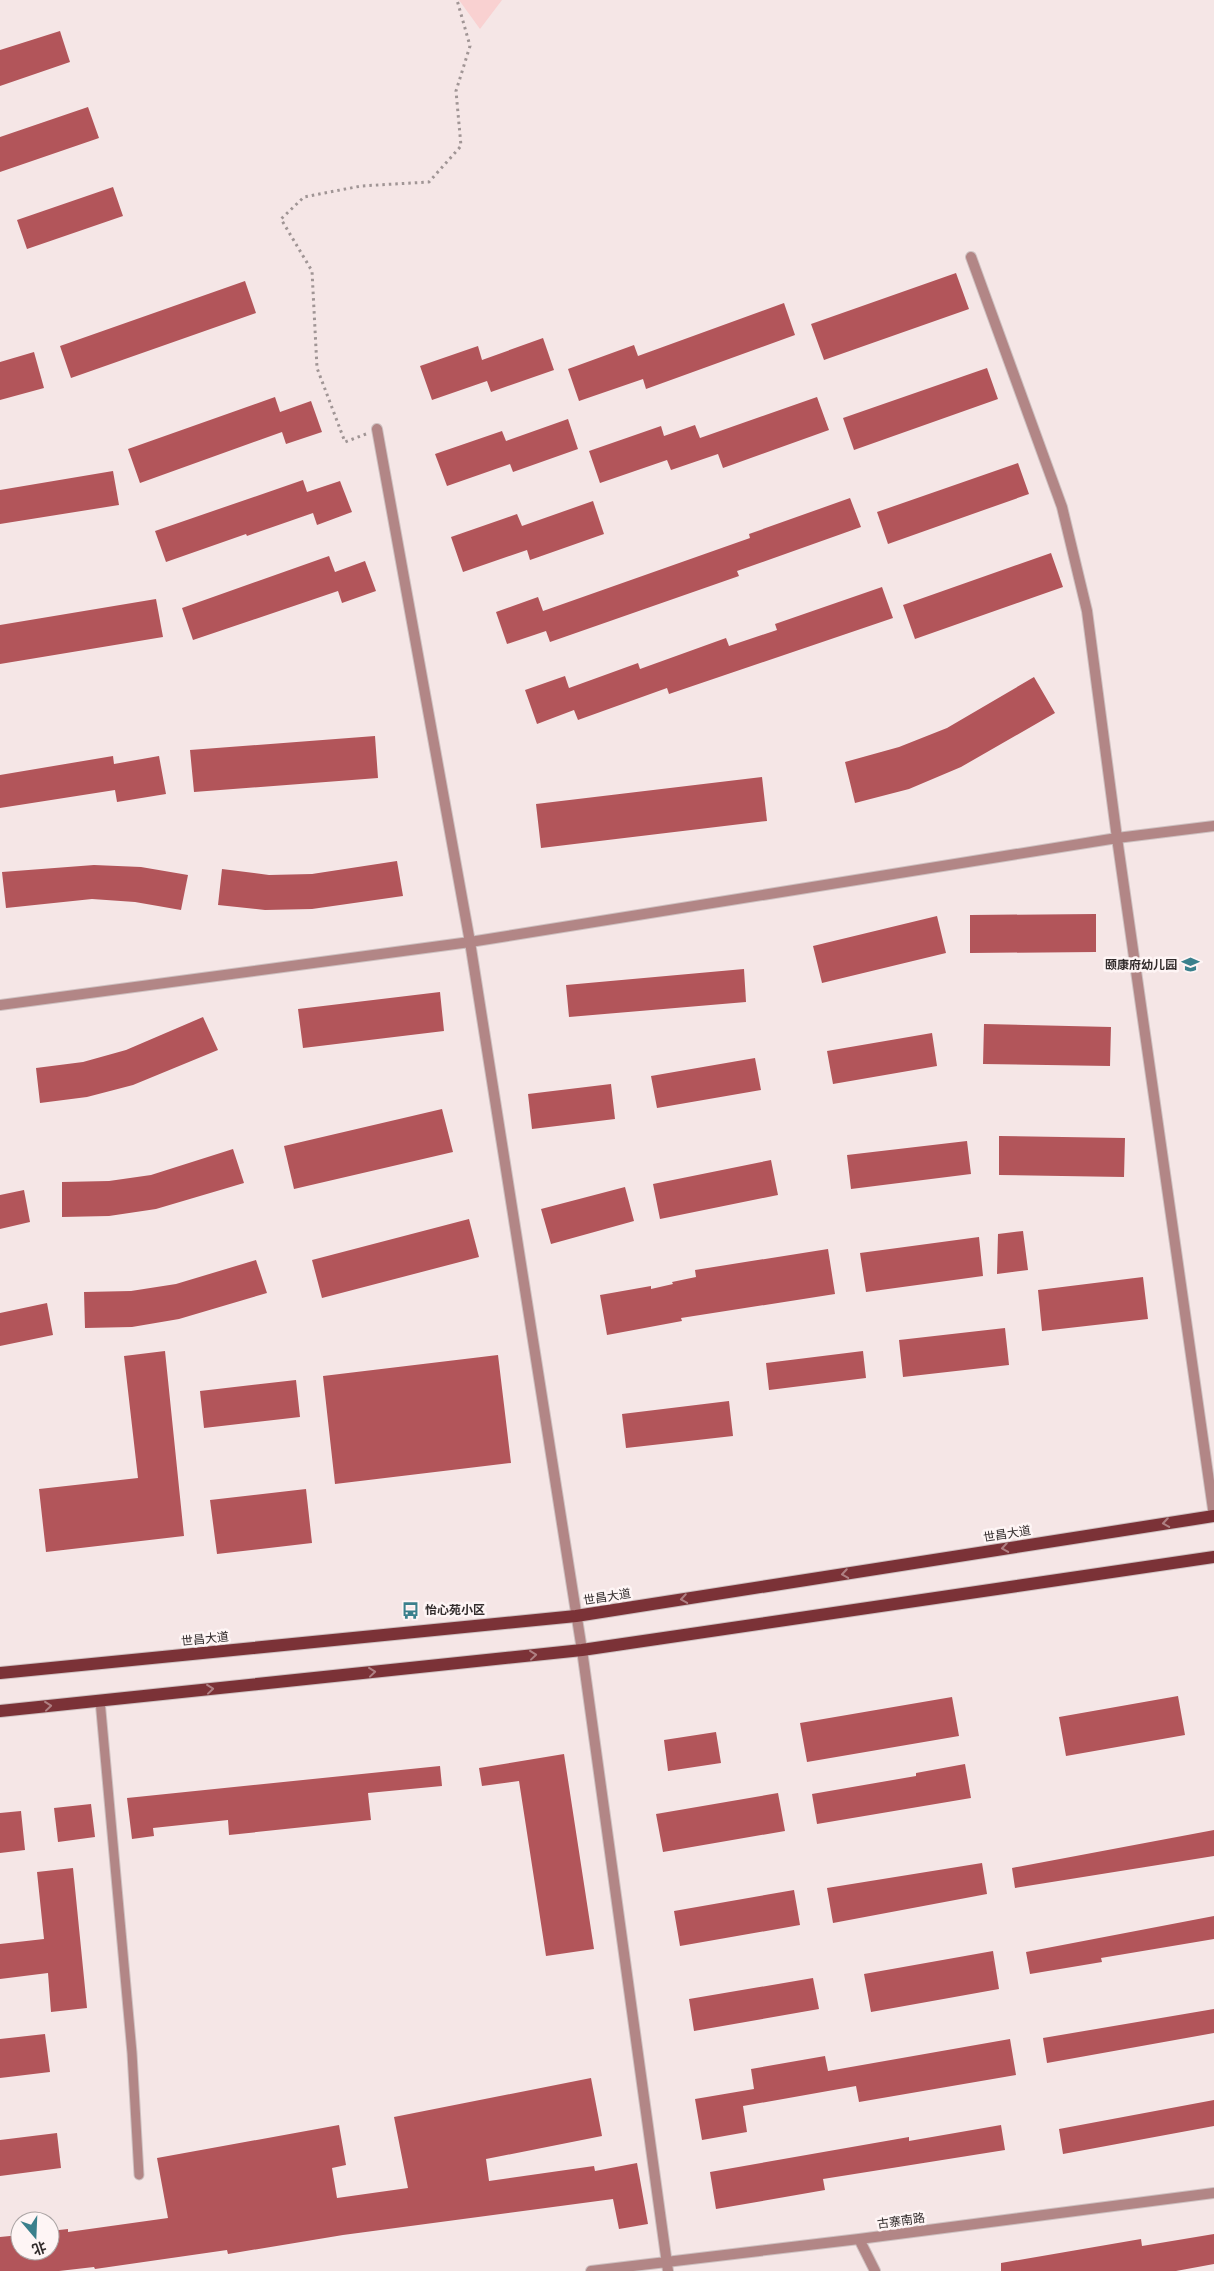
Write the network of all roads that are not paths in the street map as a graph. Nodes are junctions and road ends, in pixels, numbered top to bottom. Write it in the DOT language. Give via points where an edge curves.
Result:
graph roads {
  1 [pos="971,257"];
  2 [pos="377,430"];
  3 [pos="1214,826"];
  4 [pos="1117,838"];
  5 [pos="470,942"];
  6 [pos="0,1006"];
  7 [pos="1214,1516"];
  8 [pos="1214,1556"];
  9 [pos="576,1616"];
  10 [pos="582,1650"];
  11 [pos="0,1673"];
  12 [pos="100,1700"];
  13 [pos="0,1711"];
  14 [pos="139,2175"];
  15 [pos="1214,2192"];
  16 [pos="859,2239"];
  17 [pos="668,2266"];
  18 [pos="591,2271"];
  19 [pos="875,2271"];
  1 -- 4 [label="street" via="1062,506 1087,611"];
  2 -- 5 [label="street"];
  3 -- 4 [label="street"];
  4 -- 5 [label="street"];
  4 -- 7 [label="street"];
  5 -- 6 [label="street"];
  5 -- 9 [label="street"];
  7 -- 9 [label="main road, 世昌大道, one-way"];
  8 -- 10 [label="main road"];
  9 -- 10 [label="street"];
  9 -- 11 [label="main road, 世昌大道"];
  12 -- 10 [label="main road, one-way"];
  10 -- 17 [label="street"];
  13 -- 12 [label="main road, one-way"];
  12 -- 14 [label="lane" via="132,2053"];
  15 -- 16 [label="street, 古寨南路"];
  16 -- 17 [label="street, 古寨南路"];
  16 -- 19 [label="street"];
  17 -- 18 [label="street, 古寨南路"];
}
